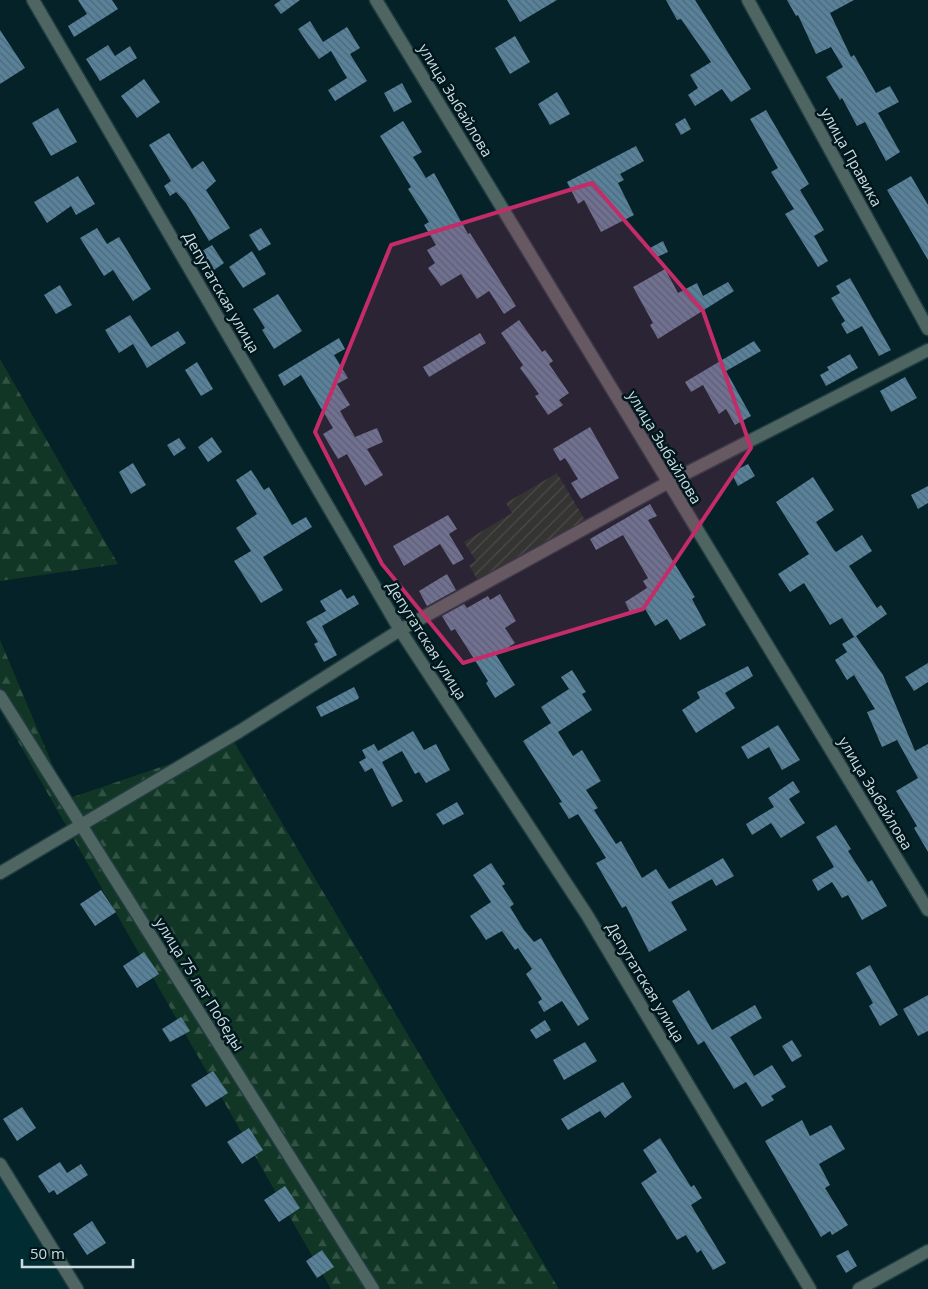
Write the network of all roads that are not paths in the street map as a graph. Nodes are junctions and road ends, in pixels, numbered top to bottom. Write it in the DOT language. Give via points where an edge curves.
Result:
graph roads {
  1 [pos="32,0"];
  2 [pos="376,0"];
  3 [pos="748,0"];
  4 [pos="928,330"];
  5 [pos="928,350"];
  6 [pos="667,482"];
  7 [pos="400,630"];
  8 [pos="0,696"];
  9 [pos="82,825"];
  10 [pos="0,873"];
  11 [pos="928,910"];
  12 [pos="0,1164"];
  13 [pos="928,1251"];
  14 [pos="77,1289"];
  15 [pos="373,1289"];
  16 [pos="810,1289"];
  17 [pos="859,1289"];
  1 -- 7 [label="street, Депутатская улица"];
  2 -- 6 [label="street, улица Зыбайлова"];
  3 -- 4 [label="street, улица Правика"];
  5 -- 6 [label="street"];
  6 -- 7 [label="street"];
  6 -- 11 [label="street, улица Зыбайлова"];
  7 -- 9 [label="street"];
  7 -- 16 [label="street, Депутатская улица" via="587,915"];
  8 -- 9 [label="street, улица 75 лет Победы"];
  9 -- 10 [label="street"];
  9 -- 15 [label="street, улица 75 лет Победы"];
  12 -- 14 [label="street"];
  13 -- 17 [label="street"];
}
